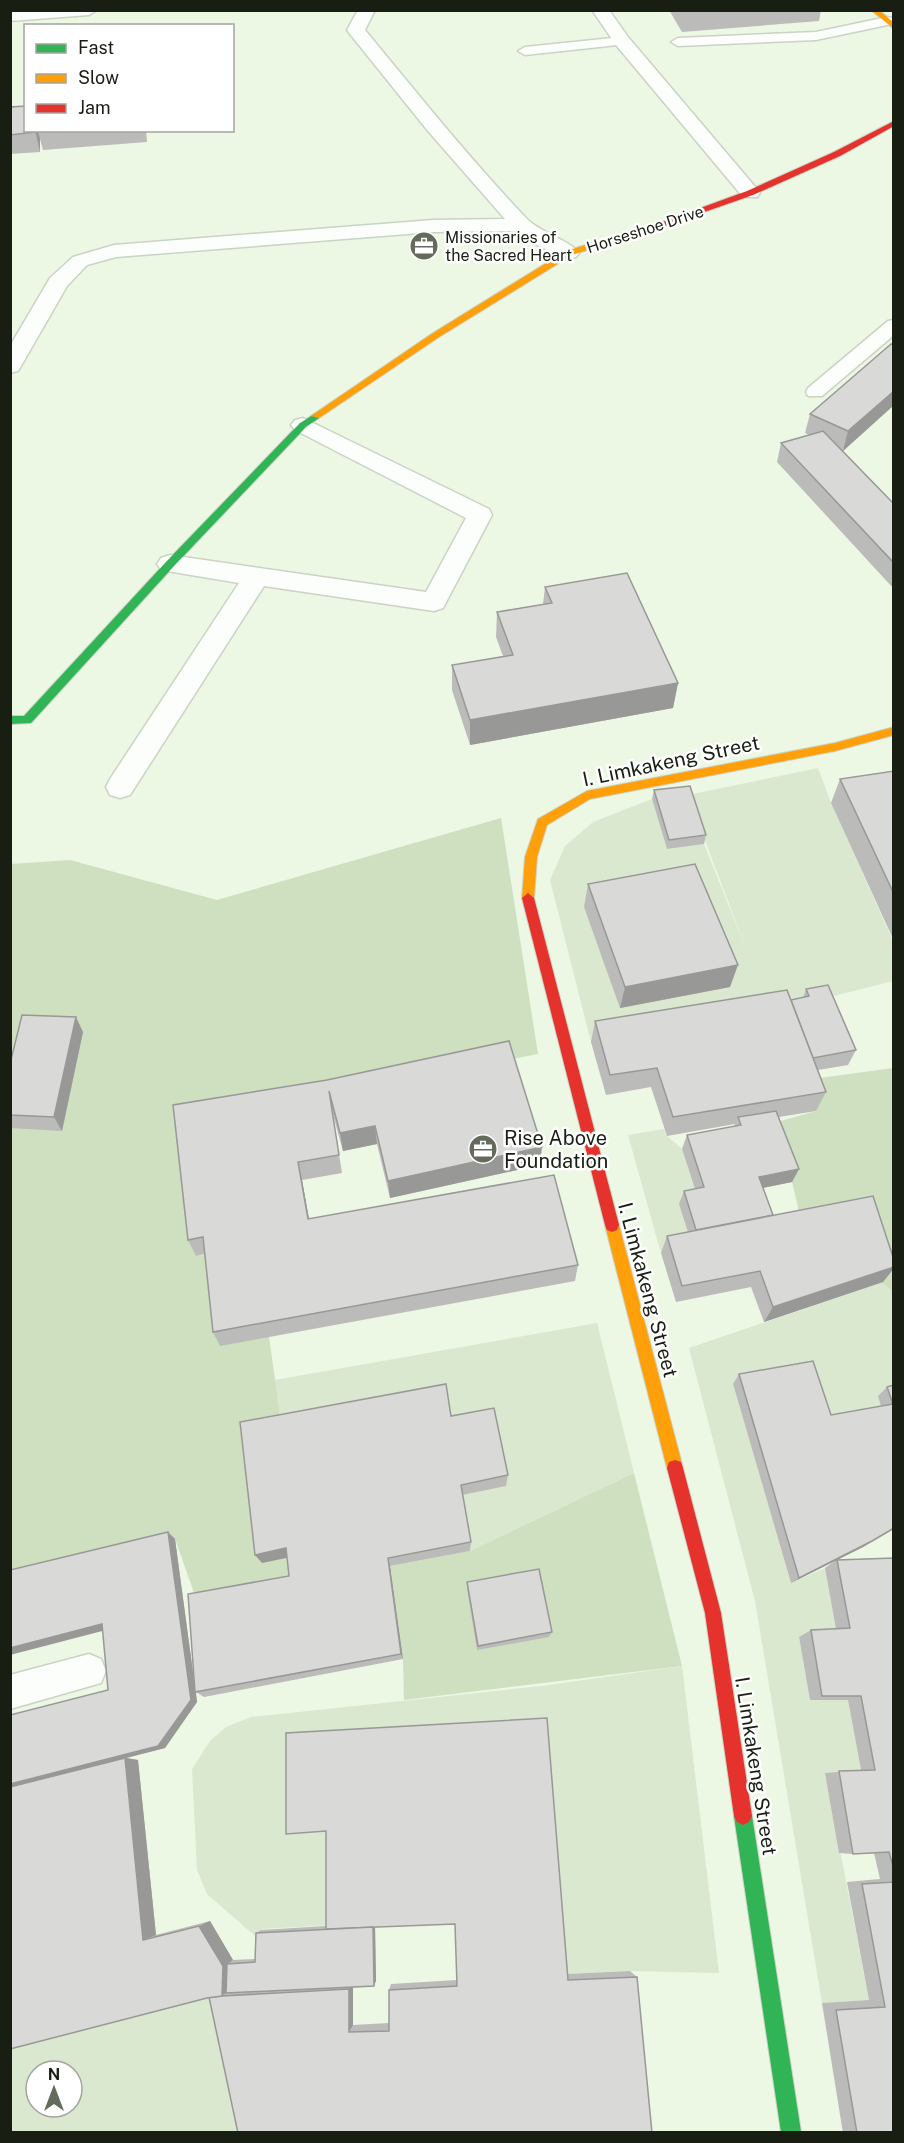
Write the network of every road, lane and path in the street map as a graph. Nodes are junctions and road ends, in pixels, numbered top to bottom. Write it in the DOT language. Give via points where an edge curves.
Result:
graph roads {
  1 [pos="89,10"];
  2 [pos="368,10"];
  3 [pos="600,10"];
  4 [pos="874,10"];
  5 [pos="10,16"];
  6 [pos="890,24"];
  7 [pos="622,41"];
  8 [pos="678,42"];
  9 [pos="525,51"];
  10 [pos="894,123"];
  11 [pos="750,194"];
  12 [pos="521,225"];
  13 [pos="569,253"];
  14 [pos="894,326"];
  15 [pos="10,366"];
  16 [pos="815,392"];
  17 [pos="303,425"];
  18 [pos="170,564"];
  19 [pos="256,576"];
  20 [pos="10,720"];
  21 [pos="894,731"];
  22 [pos="120,787"];
  23 [pos="89,1671"];
  24 [pos="10,1692"];
  25 [pos="791,2133"];
  1 -- 5 [label="street"];
  2 -- 12 [label="street, Horseshoe Drive" via="356,30"];
  3 -- 7 [label="street"];
  4 -- 6 [label="street"];
  6 -- 8 [label="lane" via="816,36"];
  7 -- 9 [label="lane"];
  7 -- 11 [label="street"];
  10 -- 11 [label="street, Horseshoe Drive"];
  11 -- 13 [label="street, Horseshoe Drive"];
  12 -- 13 [label="street, Horseshoe Drive"];
  12 -- 15 [label="street" via="433,226 114,251 80,261 58,283"];
  13 -- 17 [label="street" via="436,335"];
  14 -- 16 [label="lane"];
  17 -- 18 [label="street"];
  17 -- 19 [label="street" via="480,515 434,602"];
  18 -- 19 [label="street"];
  18 -- 20 [label="street" via="27,720"];
  19 -- 22 [label="street"];
  21 -- 25 [label="street, I. Limkakeng Street" via="835,747 587,795 542,822 531,857 528,903 713,1613"];
  23 -- 24 [label="lane"];
}
